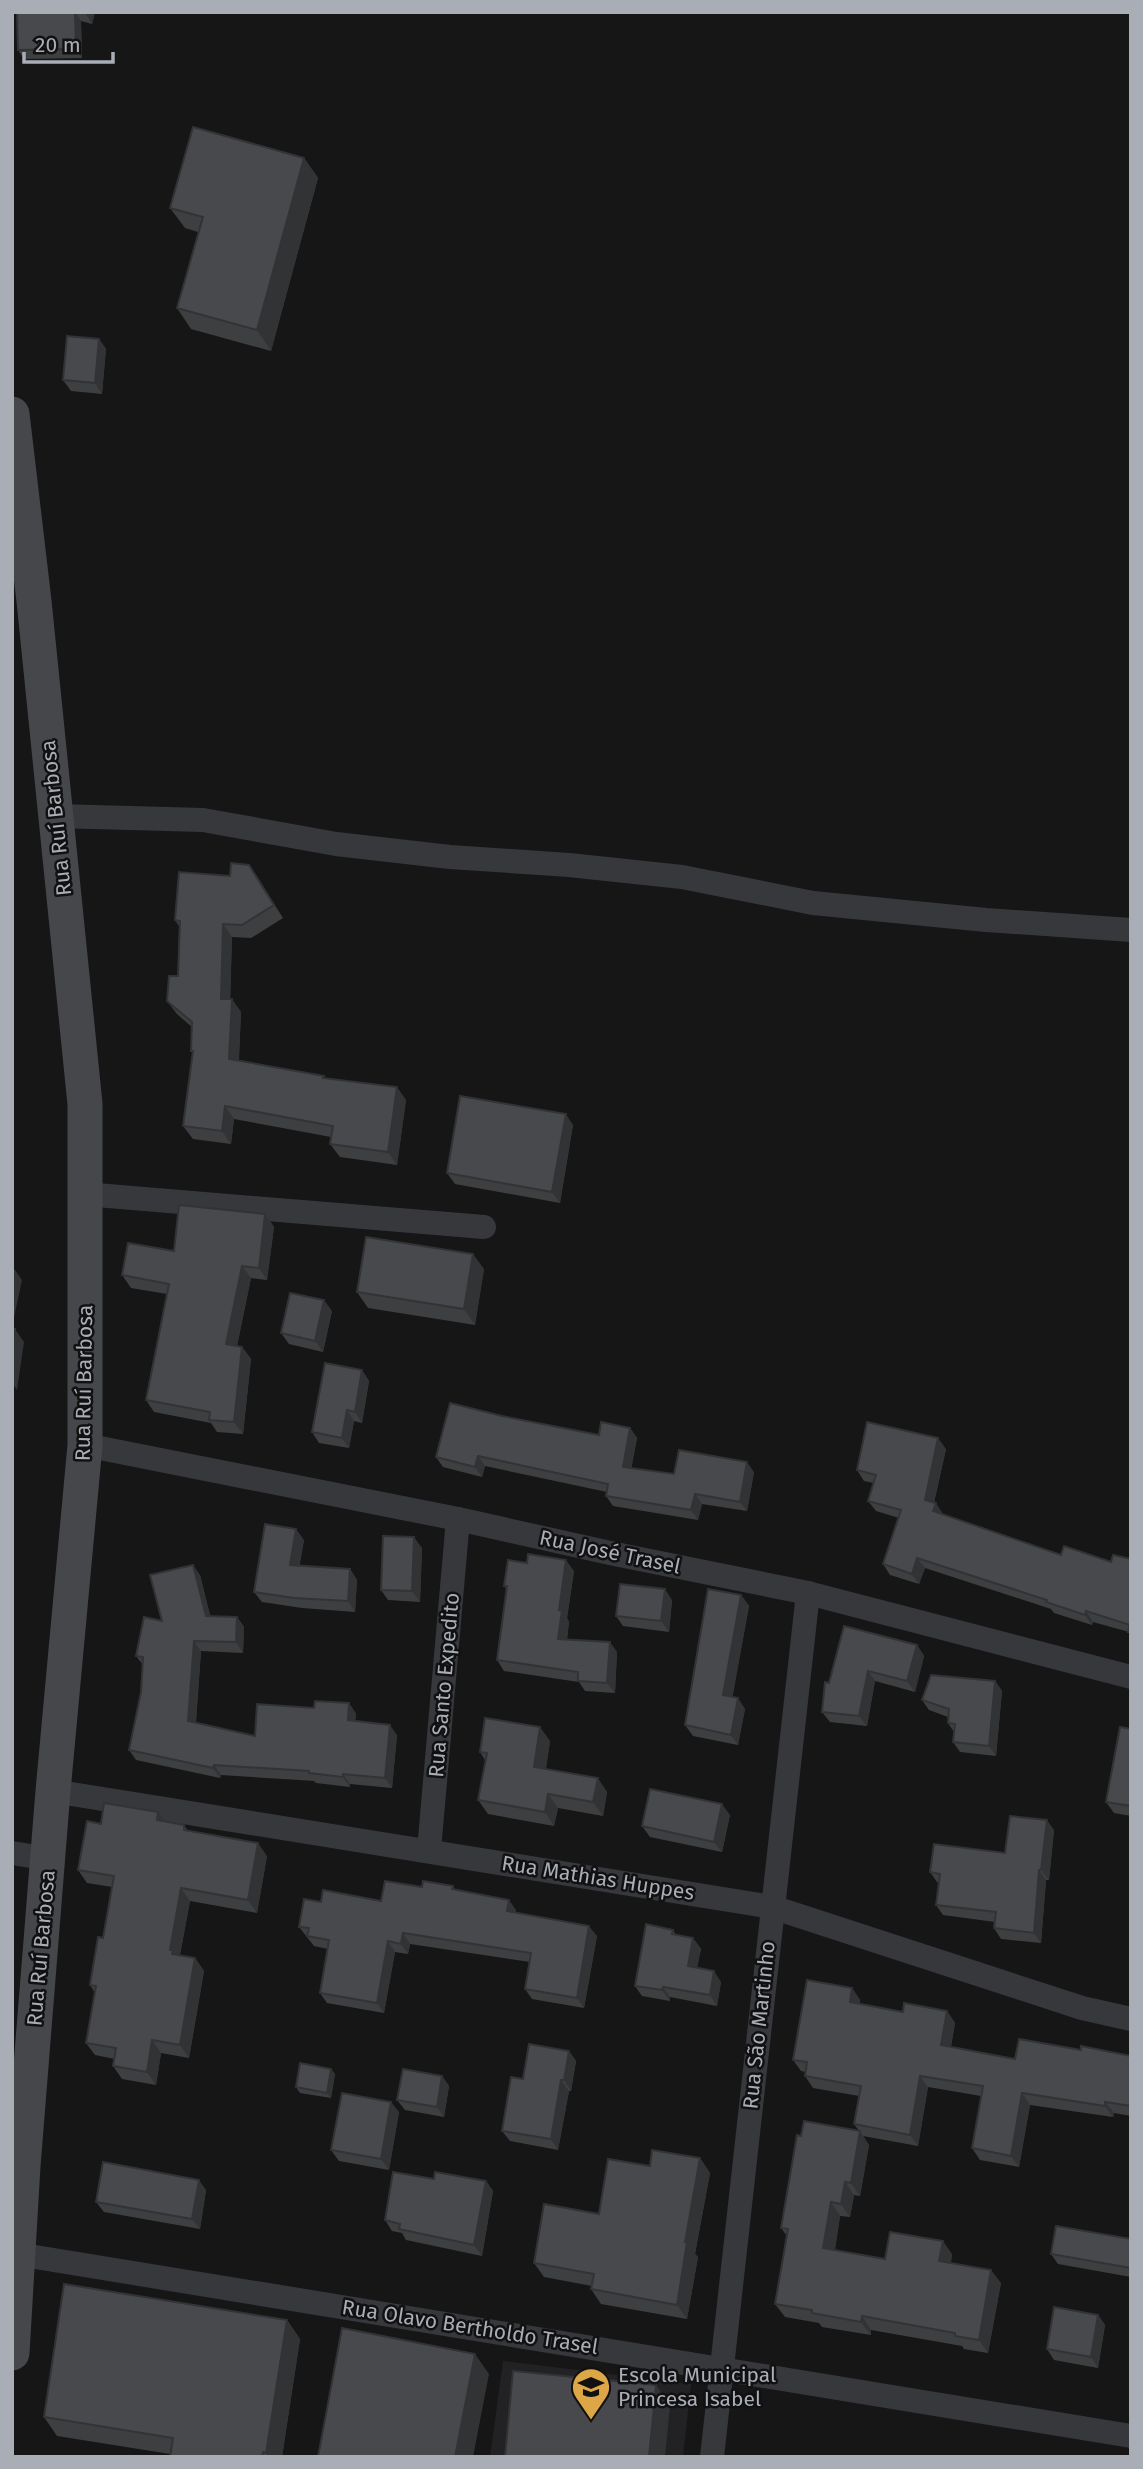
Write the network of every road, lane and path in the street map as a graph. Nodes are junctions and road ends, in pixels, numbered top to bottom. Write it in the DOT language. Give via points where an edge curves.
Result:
graph roads {
  1 [pos="12,414"];
  2 [pos="56,816"];
  3 [pos="1131,930"];
  4 [pos="84,1194"];
  5 [pos="484,1227"];
  6 [pos="85,1445"];
  7 [pos="458,1519"];
  8 [pos="808,1593"];
  9 [pos="1131,1677"];
  10 [pos="53,1791"];
  11 [pos="429,1850"];
  12 [pos="12,1853"];
  13 [pos="49,1859"];
  14 [pos="772,1907"];
  15 [pos="1131,2019"];
  16 [pos="17,2253"];
  17 [pos="12,2353"];
  18 [pos="721,2368"];
  19 [pos="1131,2437"];
  20 [pos="712,2457"];
  1 -- 2 [label="main road, Rua Ruí Barbosa"];
  2 -- 3 [label="street" via="203,820 348,845 682,877 813,903"];
  2 -- 4 [label="main road, Rua Ruí Barbosa" via="85,1104"];
  4 -- 5 [label="street"];
  4 -- 6 [label="main road, Rua Ruí Barbosa"];
  6 -- 7 [label="street, Rua José Trasel"];
  6 -- 10 [label="main road, Rua Ruí Barbosa"];
  7 -- 8 [label="street, Rua José Trasel"];
  7 -- 11 [label="street, Rua Santo Expedito"];
  8 -- 9 [label="street, Rua José Trasel"];
  8 -- 14 [label="street, Rua São Martinho"];
  10 -- 11 [label="street, Rua Mathias Huppes"];
  10 -- 13 [label="main road, Rua Ruí Barbosa"];
  11 -- 14 [label="street, Rua Mathias Huppes"];
  12 -- 13 [label="street"];
  13 -- 16 [label="main road, Rua Ruí Barbosa"];
  14 -- 15 [label="street, Rua Mathias Huppes" via="1082,2008"];
  14 -- 18 [label="street, Rua São Martinho"];
  16 -- 17 [label="main road, Rua Ruí Barbosa"];
  16 -- 18 [label="street, Rua Olavo Bertholdo Trasel"];
  18 -- 19 [label="street, Rua Olavo Bertholdo Trasel"];
  18 -- 20 [label="street, Rua São Martinho"];
}
